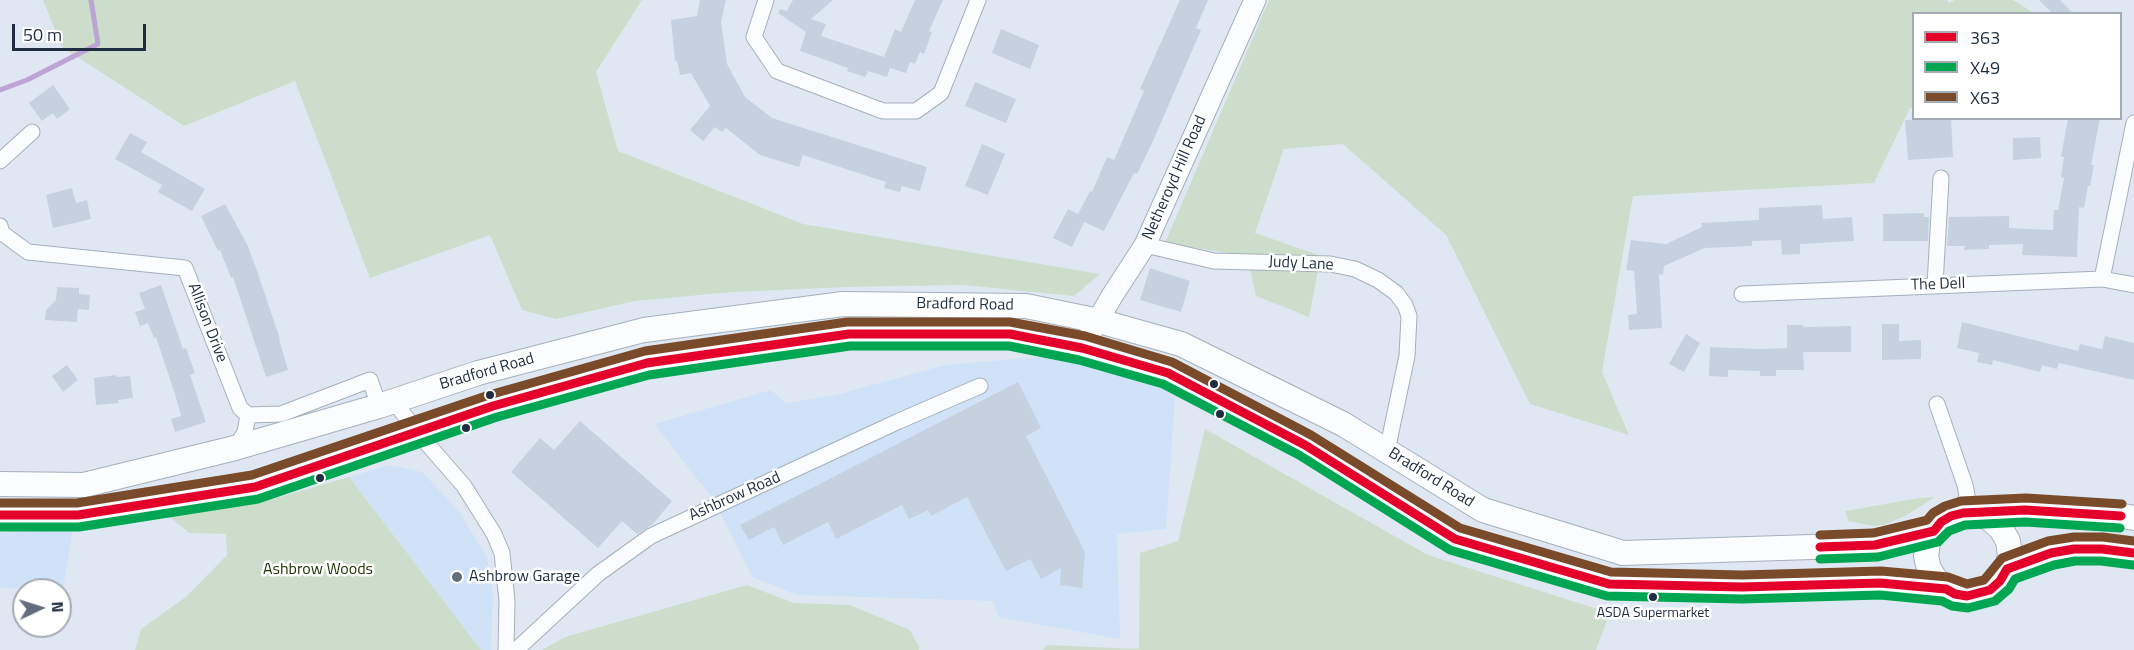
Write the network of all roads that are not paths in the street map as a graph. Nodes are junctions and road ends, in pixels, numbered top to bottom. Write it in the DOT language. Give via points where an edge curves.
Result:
graph roads {
  1 [pos="766,0"];
  2 [pos="978,0"];
  3 [pos="1255,0"];
  4 [pos="2134,123"];
  5 [pos="32,132"];
  6 [pos="0,161"];
  7 [pos="1941,178"];
  8 [pos="0,226"];
  9 [pos="1145,245"];
  10 [pos="2103,279"];
  11 [pos="1935,285"];
  12 [pos="2134,285"];
  13 [pos="1742,294"];
  14 [pos="1099,321"];
  15 [pos="1181,344"];
  16 [pos="1082,348"];
  17 [pos="1168,373"];
  18 [pos="980,386"];
  19 [pos="386,403"];
  20 [pos="1937,404"];
  21 [pos="248,416"];
  22 [pos="417,432"];
  23 [pos="236,448"];
  24 [pos="1387,451"];
  25 [pos="0,484"];
  26 [pos="1970,513"];
  27 [pos="0,515"];
  28 [pos="2134,518"];
  29 [pos="1934,531"];
  30 [pos="2134,554"];
  31 [pos="2007,569"];
  32 [pos="1946,589"];
  33 [pos="506,650"];
  34 [pos="516,650"];
  1 -- 2 [label="street" via="754,37 777,72 883,111 916,111 941,93"];
  3 -- 9 [label="street, Netheroyd Hill Road"];
  4 -- 10 [label="street"];
  5 -- 6 [label="street"];
  7 -- 11 [label="street"];
  8 -- 21 [label="street, Allison Drive" via="2,233 27,252 185,268 240,408"];
  9 -- 14 [label="street, Netheroyd Hill Road"];
  9 -- 24 [label="street, Judy Lane" via="1214,261 1330,264 1355,269 1396,293 1409,316 1407,356"];
  10 -- 11 [label="street, The Dell"];
  10 -- 12 [label="street, The Dell"];
  11 -- 13 [label="street, The Dell"];
  14 -- 15 [label="main road, Bradford Road"];
  14 -- 16 [label="street, Netheroyd Hill Road"];
  14 -- 19 [label="main road, Bradford Road" via="1026,306 843,304 644,330 478,373"];
  15 -- 17 [label="main road"];
  15 -- 24 [label="main road, Bradford Road" via="1343,424"];
  16 -- 17 [label="main road, Bradford Road"];
  16 -- 22 [label="main road, Bradford Road" via="1010,334 849,334 647,363 493,406"];
  17 -- 32 [label="main road, Bradford Road" via="1305,445 1455,539 1609,584 1742,587 1880,583"];
  18 -- 34 [label="street, Ashbrow Road" via="651,536 598,574"];
  19 -- 21 [label="street" via="370,380 281,414"];
  19 -- 22 [label="street"];
  19 -- 23 [label="main road, Bradford Road"];
  20 -- 26 [label="street" via="1965,485"];
  21 -- 23 [label="street"];
  22 -- 27 [label="main road, Bradford Road" via="255,487 78,515"];
  22 -- 33 [label="street" via="464,486 502,552"];
  23 -- 25 [label="main road, Bradford Road" via="84,484"];
  24 -- 29 [label="main road, Bradford Road" via="1483,510 1623,553 1875,545"];
  26 -- 28 [label="main road, Bradford Road" via="2025,510"];
  26 -- 29 [label="main road, Bradford Road" via="1951,516"];
  26 -- 31 [label="main road" via="1990,519 2001,529 2008,541"];
  29 -- 32 [label="main road" via="1927,549 1929,569"];
  30 -- 31 [label="main road, Bradford Road" via="2074,549"];
  31 -- 32 [label="main road, Bradford Road" via="1990,590 1979,594 1967,596"];
}
